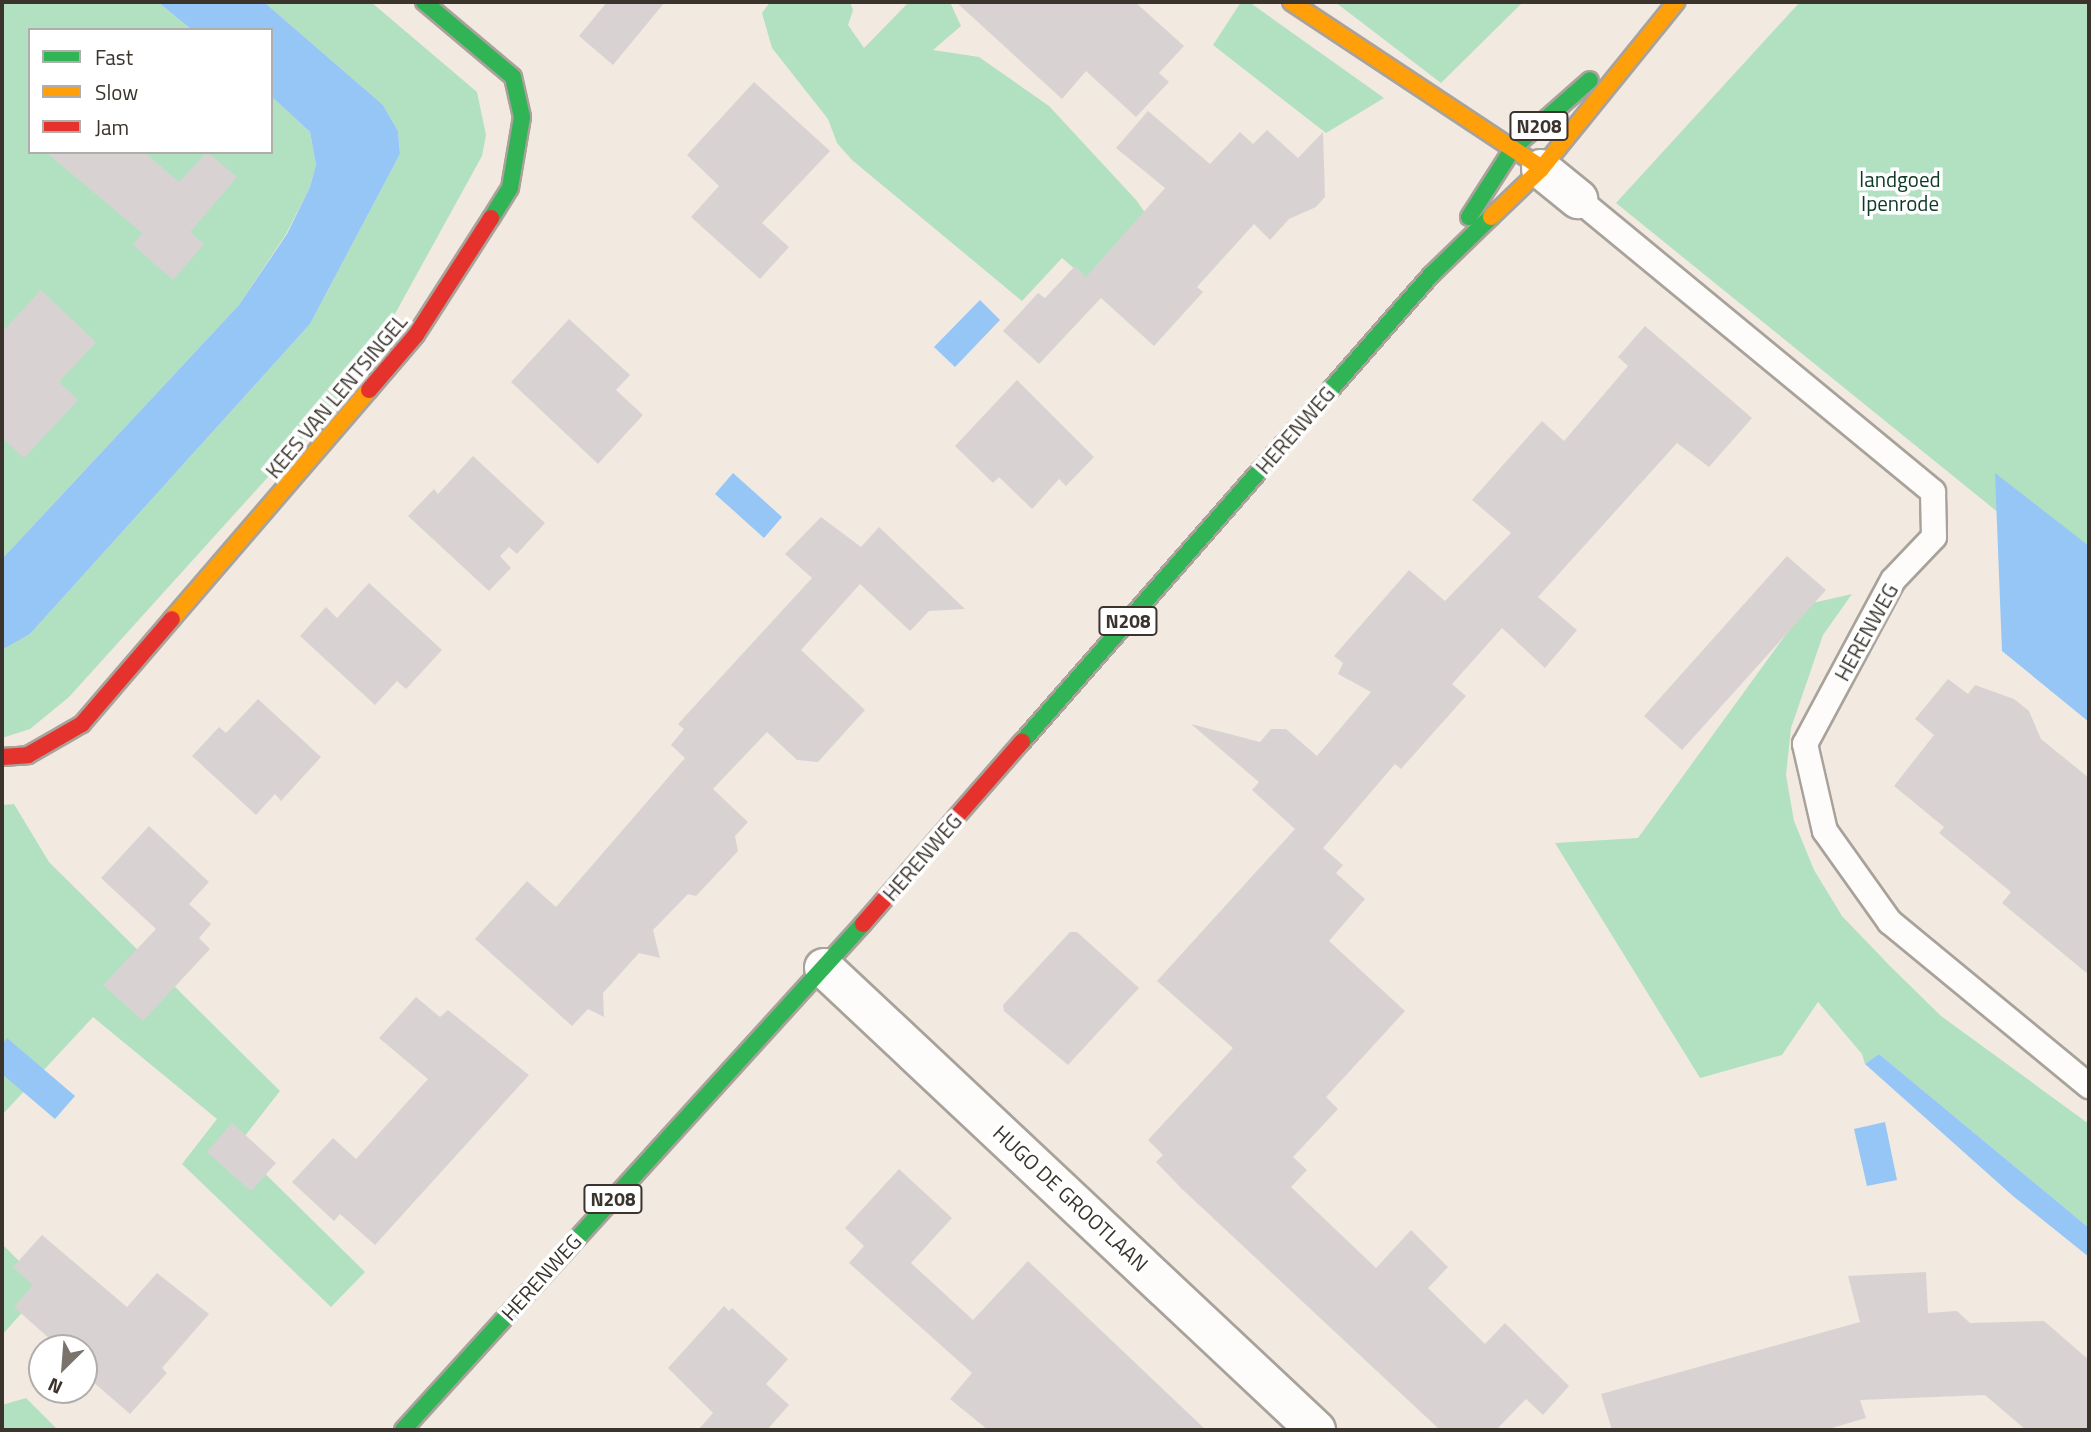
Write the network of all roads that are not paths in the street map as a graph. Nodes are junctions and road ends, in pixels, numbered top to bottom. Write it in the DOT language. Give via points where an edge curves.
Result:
graph roads {
  1 [pos="424,2"];
  2 [pos="1291,2"];
  3 [pos="1676,2"];
  4 [pos="1528,158"];
  5 [pos="1578,199"];
  6 [pos="1431,275"];
  7 [pos="2,757"];
  8 [pos="824,968"];
  9 [pos="2089,1087"];
  10 [pos="403,1430"];
  11 [pos="1316,1430"];
  1 -- 7 [label="main road, KEES VAN LENTSINGEL" via="513,77 523,117 510,188 416,335 82,724 28,755"];
  2 -- 4 [label="main road"];
  3 -- 4 [label="main road, HERENWEG / N208"];
  3 -- 4 [label="main road, HERENWEG / N208"];
  4 -- 5 [label="street, HERENWEG"];
  4 -- 6 [label="main road, HERENWEG / N208"];
  4 -- 6 [label="main road, HERENWEG / N208"];
  5 -- 9 [label="lane, HERENWEG" via="1933,492 1934,537 1893,580 1805,744 1825,831 1890,922"];
  6 -- 8 [label="main road, HERENWEG / N208"];
  8 -- 10 [label="main road, HERENWEG / N208"];
  8 -- 11 [label="street, HUGO DE GROOTLAAN"];
}
